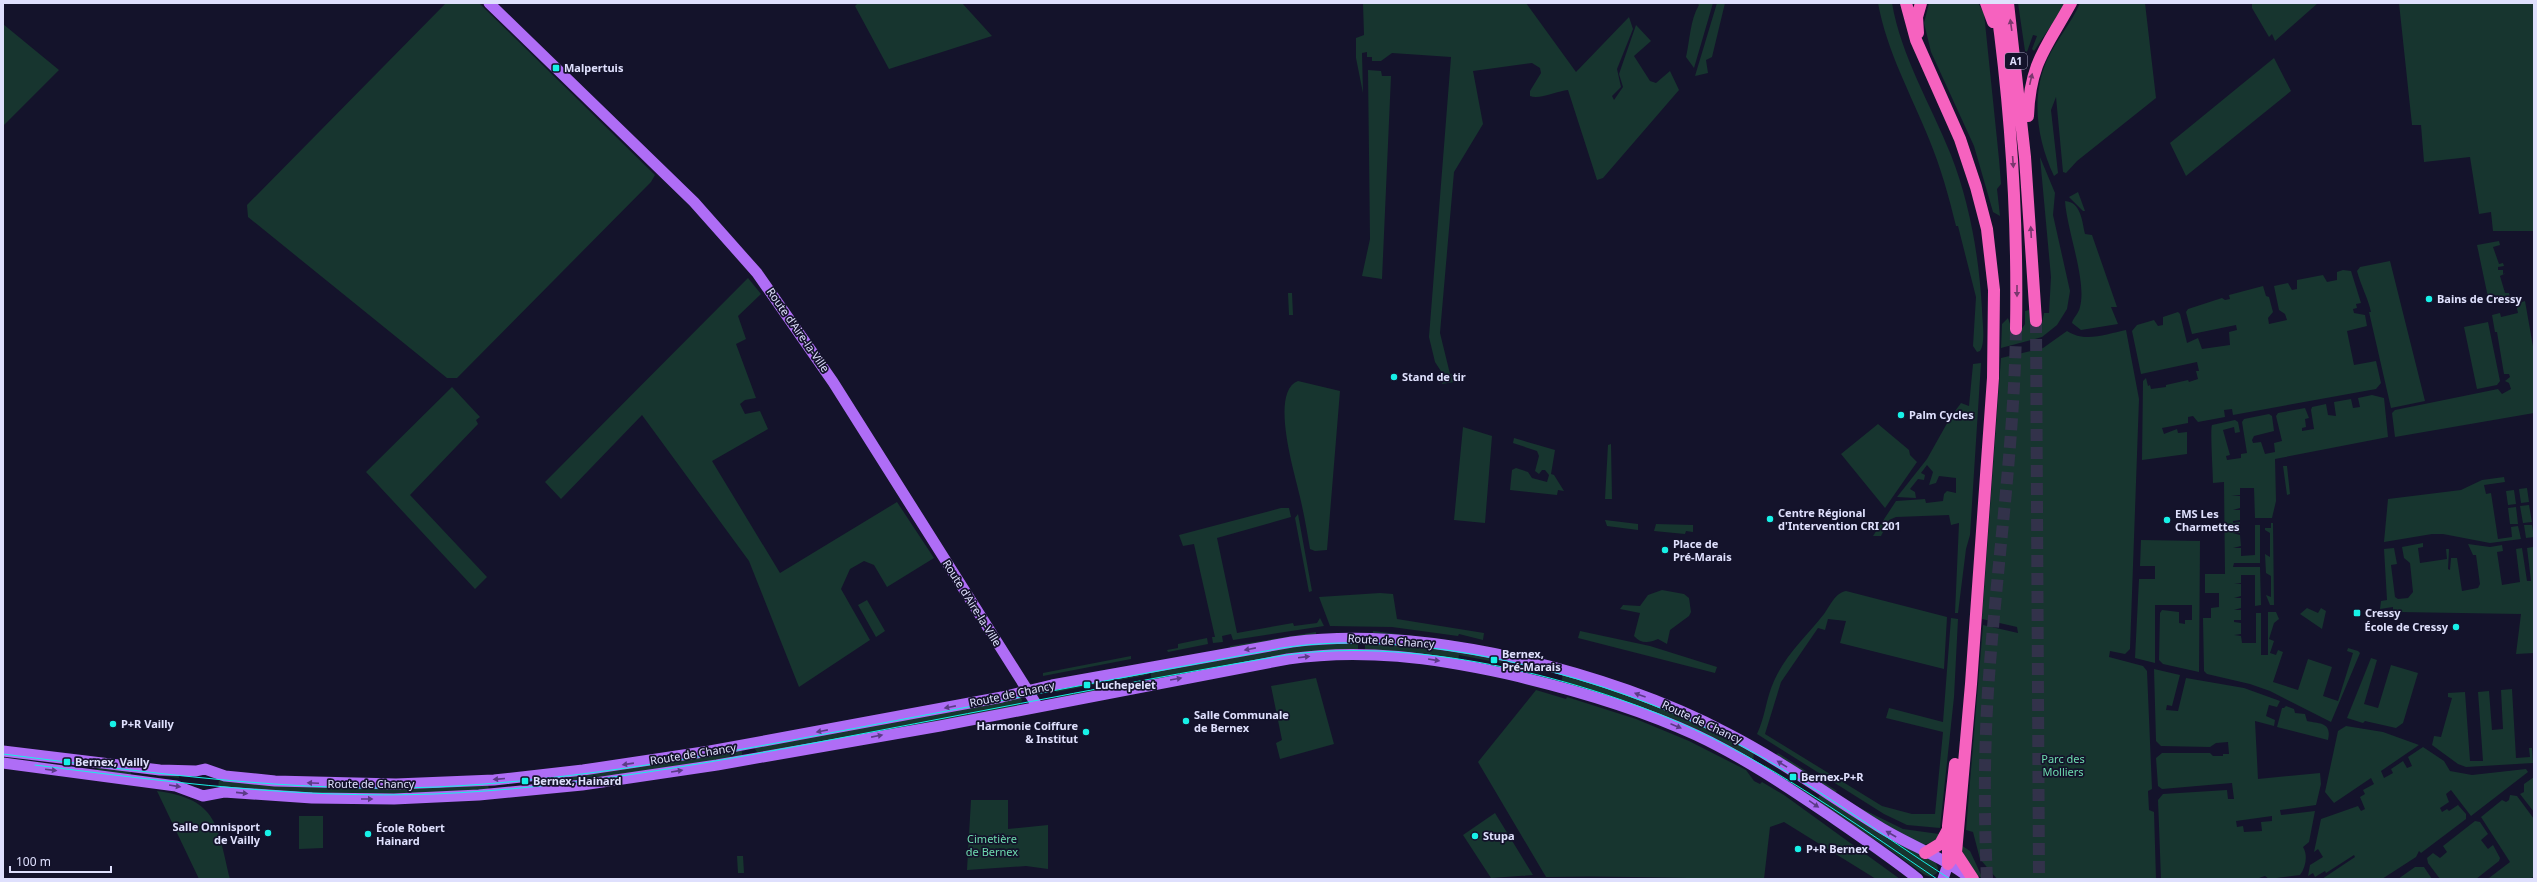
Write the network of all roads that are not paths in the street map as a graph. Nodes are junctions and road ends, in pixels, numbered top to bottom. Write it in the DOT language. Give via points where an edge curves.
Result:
graph roads {
  1 [pos="1899,3"];
  2 [pos="1906,3"];
  3 [pos="1921,3"];
  4 [pos="1986,3"];
  5 [pos="1996,3"];
  6 [pos="2008,3"];
  7 [pos="2071,3"];
  8 [pos="491,4"];
  9 [pos="1922,53"];
  10 [pos="2003,55"];
  11 [pos="2027,171"];
  12 [pos="2036,321"];
  13 [pos="2016,329"];
  14 [pos="1028,691"];
  15 [pos="1038,707"];
  16 [pos="3,750"];
  17 [pos="3,763"];
  18 [pos="196,772"];
  19 [pos="214,773"];
  20 [pos="194,791"];
  21 [pos="211,794"];
  22 [pos="1948,826"];
  23 [pos="1925,852"];
  24 [pos="1956,853"];
  25 [pos="1948,864"];
  26 [pos="1918,879"];
  27 [pos="1943,879"];
  28 [pos="1972,879"];
  1 -- 22 [label="highway" via="1914,55 1951,139 1970,193 1982,243 1988,300 1986,378 1966,664"];
  2 -- 9 [label="highway"];
  3 -- 9 [label="highway" via="1917,23"];
  4 -- 10 [label="highway"];
  5 -- 10 [label="highway, A1"];
  11 -- 6 [label="highway, A1, one-way"];
  11 -- 7 [label="highway, one-way" via="2029,93 2032,77 2042,51"];
  8 -- 14 [label="main road, Route d'Aire-la-Ville" via="694,202 757,273 824,368"];
  9 -- 24 [label="highway" via="1960,139 1976,187 1987,229 1994,290 1994,361"];
  10 -- 13 [label="highway, A1, one-way" via="2015,202"];
  12 -- 11 [label="highway, A1, one-way"];
  14 -- 15 [label="main road, Route d'Aire-la-Ville"];
  14 -- 19 [label="main road, Route de Chancy, one-way" via="717,750 612,767 522,777 426,784 336,784 264,781"];
  23 -- 14 [label="main road, Route de Chancy, one-way" via="1881,828 1768,756 1682,712 1633,692 1566,672 1465,649 1376,638 1311,640"];
  21 -- 15 [label="main road, Route de Chancy, one-way" via="231,792 312,798 394,799 557,788 717,765"];
  15 -- 26 [label="main road, Route de Chancy, one-way" via="1265,663 1324,655 1393,655 1489,670 1610,701 1702,738 1755,766 1808,800"];
  16 -- 18 [label="main road, Route de Chancy" via="160,770"];
  17 -- 20 [label="main road, Route de Chancy, one-way" via="176,786"];
  18 -- 19 [label="main road, Route de Chancy" via="205,769"];
  18 -- 20 [label="main road" via="191,780"];
  19 -- 21 [label="main road" via="217,783"];
  20 -- 21 [label="main road, Route de Chancy" via="204,796"];
  22 -- 23 [label="highway" via="1942,843"];
  22 -- 25 [label="highway"];
  23 -- 25 [label="main road, Route de Chancy"];
  24 -- 25 [label="highway"];
  24 -- 28 [label="highway"];
  25 -- 27 [label="main road"];
  25 -- 28 [label="main road, Route de Chancy"];
}
